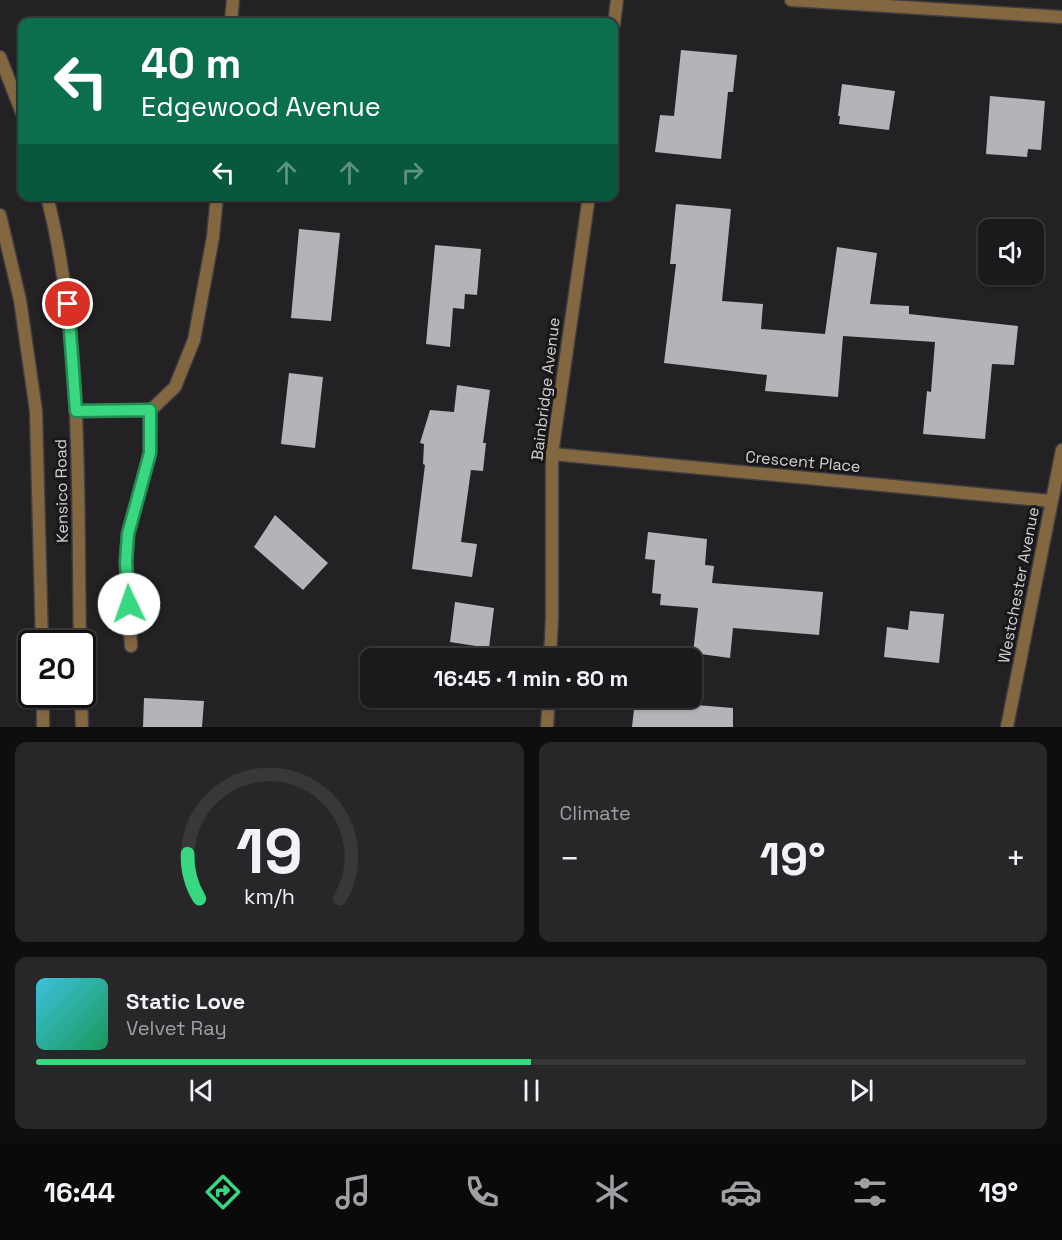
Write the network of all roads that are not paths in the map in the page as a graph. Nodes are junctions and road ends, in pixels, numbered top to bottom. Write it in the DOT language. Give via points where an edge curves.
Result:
graph roads {
  1 [pos="233,0"];
  2 [pos="617,0"];
  3 [pos="791,0"];
  4 [pos="1062,17"];
  5 [pos="231,18"];
  6 [pos="615,18"];
  7 [pos="0,57"];
  8 [pos="18,103"];
  9 [pos="48,201"];
  10 [pos="217,201"];
  11 [pos="588,201"];
  12 [pos="0,215"];
  13 [pos="150,410"];
  14 [pos="76,411"];
  15 [pos="1062,450"];
  16 [pos="552,454"];
  17 [pos="1051,501"];
  18 [pos="42,630"];
  19 [pos="80,630"];
  20 [pos="131,646"];
  21 [pos="550,648"];
  22 [pos="43,708"];
  23 [pos="81,708"];
  24 [pos="548,708"];
  25 [pos="43,727"];
  26 [pos="82,727"];
  27 [pos="547,727"];
  28 [pos="1007,727"];
  1 -- 5 [label="street"];
  2 -- 6 [label="street"];
  3 -- 4 [label="street"];
  7 -- 8 [label="street"];
  9 -- 14 [label="street, Kensico Road" via="66,285"];
  10 -- 13 [label="street" via="194,339 175,387"];
  11 -- 16 [label="street, Bainbridge Avenue"];
  12 -- 18 [label="street, Kensico Road" via="20,300 36,411"];
  13 -- 14 [label="street"];
  13 -- 20 [label="street" via="150,453 128,534"];
  14 -- 19 [label="street, Kensico Road"];
  15 -- 17 [label="street, Westchester Avenue"];
  16 -- 17 [label="street, Crescent Place"];
  16 -- 21 [label="street, Bainbridge Avenue"];
  17 -- 28 [label="street, Westchester Avenue"];
  22 -- 25 [label="street"];
  23 -- 26 [label="street"];
  24 -- 27 [label="street"];
}
